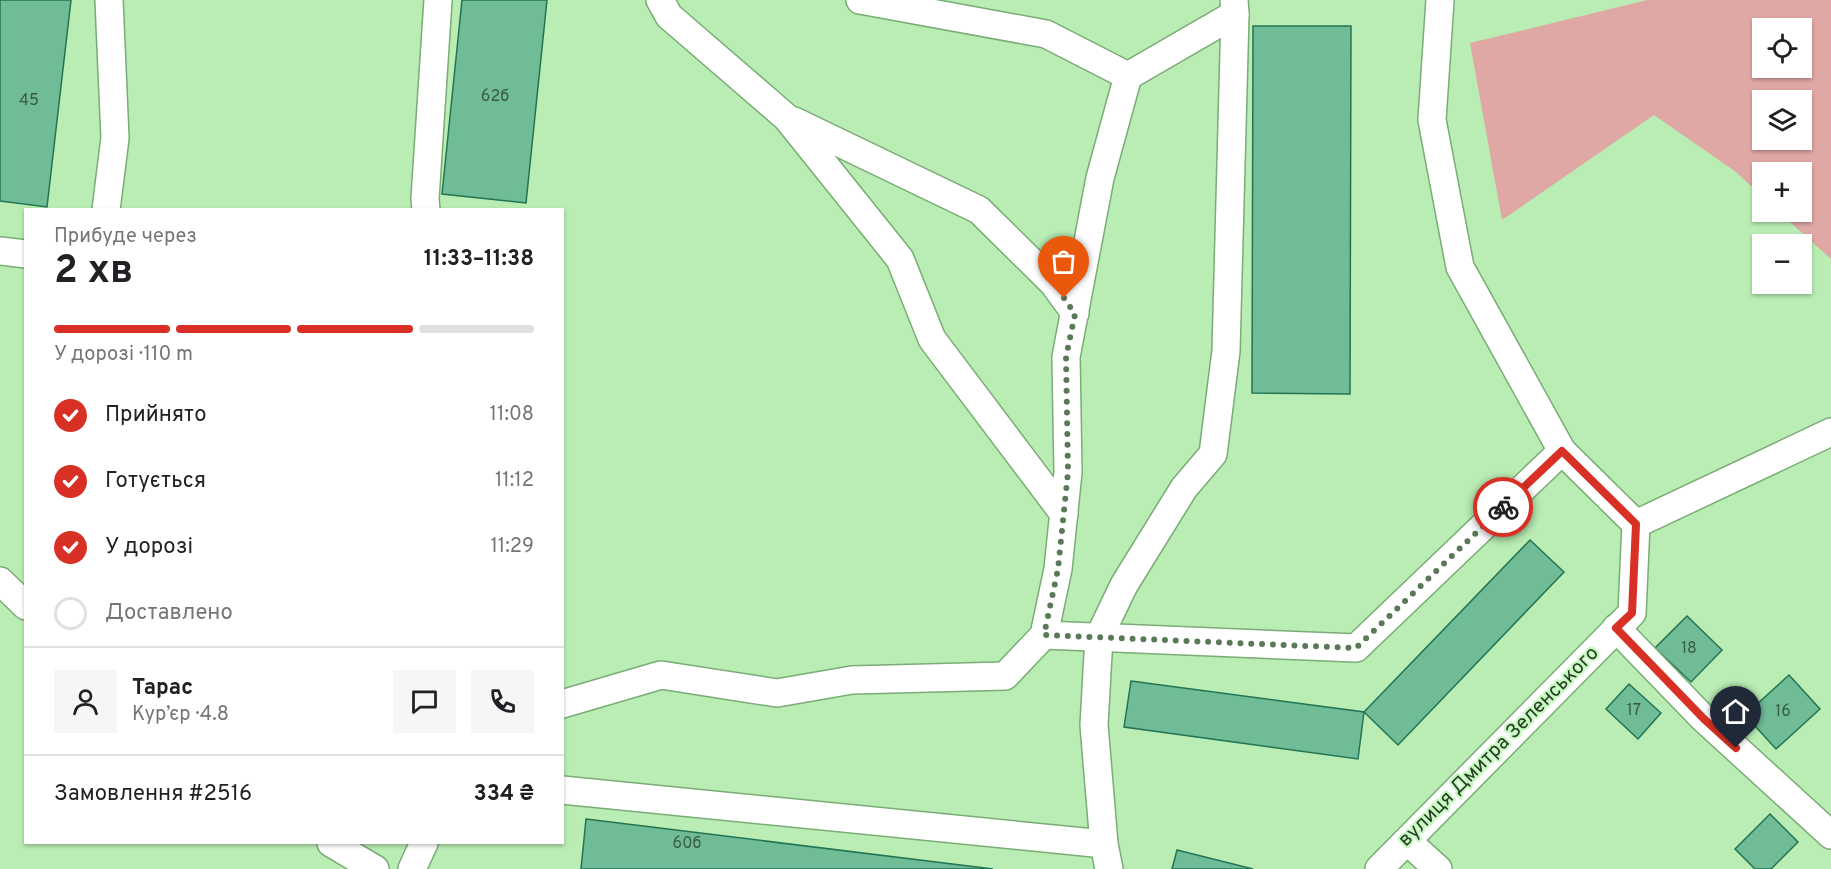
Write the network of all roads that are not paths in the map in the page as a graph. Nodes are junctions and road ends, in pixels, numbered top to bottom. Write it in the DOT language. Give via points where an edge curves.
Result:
graph roads {
  1 [pos="109,0"];
  2 [pos="438,0"];
  3 [pos="660,0"];
  4 [pos="860,0"];
  5 [pos="1440,0"];
  6 [pos="1234,7"];
  7 [pos="1128,76"];
  8 [pos="787,118"];
  9 [pos="106,208"];
  10 [pos="426,208"];
  11 [pos="0,250"];
  12 [pos="24,254"];
  13 [pos="1075,314"];
  14 [pos="1831,432"];
  15 [pos="1562,451"];
  16 [pos="1064,514"];
  17 [pos="1636,524"];
  18 [pos="0,581"];
  19 [pos="24,604"];
  20 [pos="1616,628"];
  21 [pos="1044,635"];
  22 [pos="1099,637"];
  23 [pos="564,703"];
  24 [pos="564,790"];
  25 [pos="1831,835"];
  26 [pos="1407,841"];
  27 [pos="333,844"];
  28 [pos="424,844"];
  29 [pos="1106,857"];
  30 [pos="375,869"];
  31 [pos="412,869"];
  32 [pos="1379,869"];
  33 [pos="1437,869"];
  1 -- 9 [label="street" via="115,138"];
  2 -- 10 [label="street"];
  3 -- 8 [label="street" via="669,16"];
  4 -- 7 [label="street" via="1046,34"];
  5 -- 15 [label="street" via="1432,120 1460,267"];
  6 -- 7 [label="street"];
  6 -- 22 [label="street" via="1226,351 1213,454 1184,488 1124,585"];
  7 -- 13 [label="street" via="1100,178"];
  8 -- 13 [label="street" via="979,210 1053,283"];
  8 -- 16 [label="street" via="900,259 932,339"];
  11 -- 12 [label="street"];
  13 -- 16 [label="street" via="1066,357 1068,472"];
  14 -- 17 [label="street"];
  15 -- 17 [label="street"];
  15 -- 22 [label="street" via="1356,648"];
  16 -- 21 [label="street" via="1058,569"];
  17 -- 20 [label="street, вулиця Дмитра Зеленського" via="1632,613"];
  18 -- 19 [label="street"];
  20 -- 25 [label="street" via="1704,719"];
  20 -- 26 [label="street, вулиця Дмитра Зеленського"];
  21 -- 22 [label="street"];
  21 -- 23 [label="street" via="1005,676 852,680 777,693 661,675"];
  22 -- 29 [label="street" via="1094,725"];
  24 -- 29 [label="street"];
  26 -- 32 [label="street, вулиця Дмитра Зеленського"];
  26 -- 33 [label="street"];
  27 -- 30 [label="street"];
  28 -- 31 [label="street"];
}
